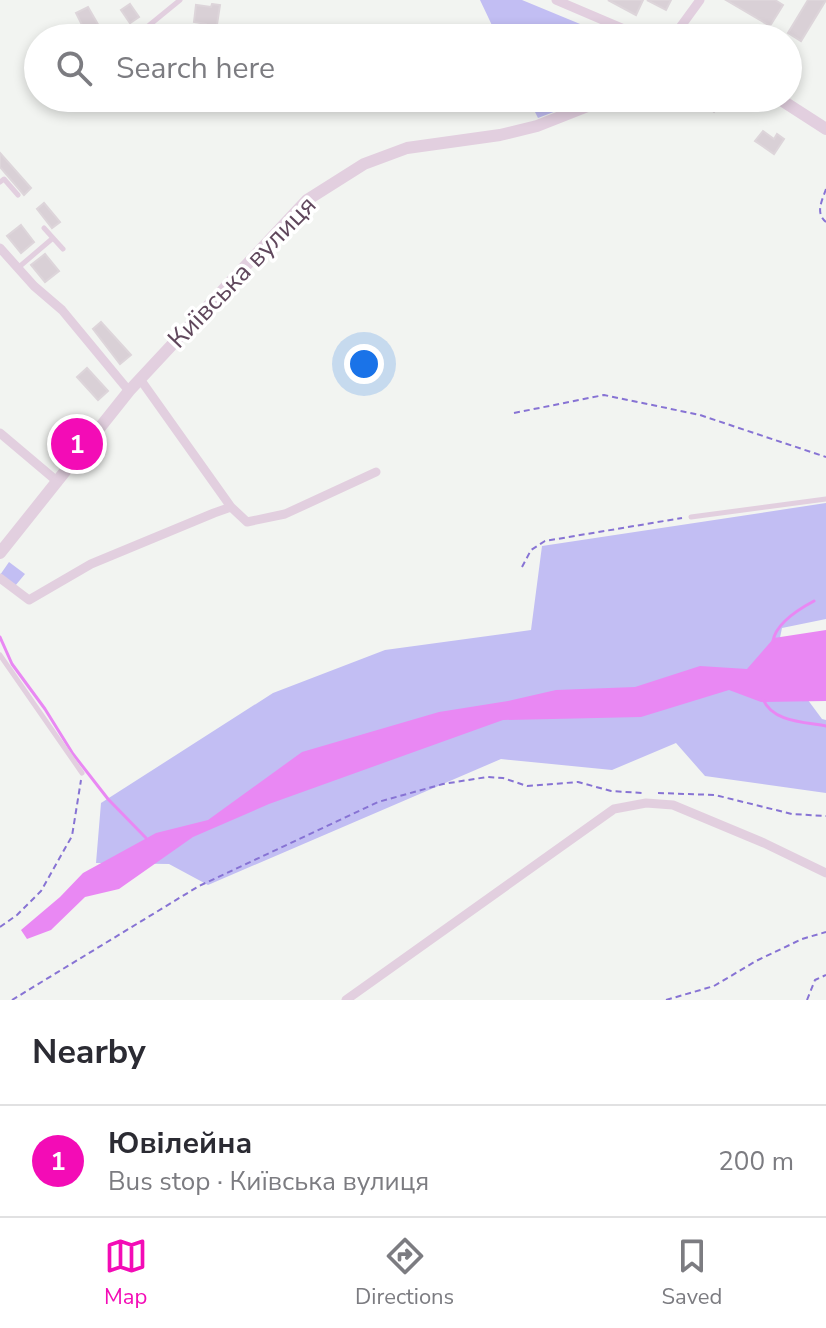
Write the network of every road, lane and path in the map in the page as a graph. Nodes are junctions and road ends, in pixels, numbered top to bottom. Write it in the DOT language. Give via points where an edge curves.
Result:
graph roads {
  1 [pos="180,0"];
  2 [pos="556,0"];
  3 [pos="700,0"];
  4 [pos="151,24"];
  5 [pos="612,24"];
  6 [pos="683,24"];
  7 [pos="572,112"];
  8 [pos="800,112"];
  9 [pos="826,129"];
  10 [pos="1,178"];
  11 [pos="826,189"];
  12 [pos="18,195"];
  13 [pos="826,222"];
  14 [pos="44,228"];
  15 [pos="53,238"];
  16 [pos="0,248"];
  17 [pos="63,249"];
  18 [pos="18,268"];
  19 [pos="140,379"];
  20 [pos="129,391"];
  21 [pos="514,413"];
  22 [pos="0,433"];
  23 [pos="826,457"];
  24 [pos="376,472"];
  25 [pos="58,482"];
  26 [pos="826,499"];
  27 [pos="231,507"];
  28 [pos="691,517"];
  29 [pos="0,553"];
  30 [pos="522,567"];
  31 [pos="0,578"];
  32 [pos="0,655"];
  33 [pos="82,773"];
  34 [pos="826,816"];
  35 [pos="826,873"];
  36 [pos="0,927"];
  37 [pos="826,932"];
  38 [pos="826,975"];
  39 [pos="12,1000"];
  40 [pos="346,1000"];
  41 [pos="666,1000"];
  42 [pos="807,1000"];
  1 -- 4 [label="lane"];
  2 -- 5 [label="street"];
  3 -- 6 [label="street"];
  7 -- 19 [label="street, Київська вулиця" via="500,135 407,148 364,164 307,200"];
  8 -- 9 [label="street"];
  10 -- 12 [label="lane"];
  11 -- 13 [label="path" via="819,207"];
  14 -- 15 [label="lane"];
  15 -- 17 [label="lane"];
  15 -- 18 [label="lane"];
  16 -- 18 [label="street"];
  18 -- 20 [label="street" via="62,310"];
  19 -- 20 [label="street, Київська вулиця"];
  19 -- 27 [label="street"];
  20 -- 25 [label="street, Київська вулиця"];
  21 -- 23 [label="path" via="604,395 700,415"];
  22 -- 25 [label="street"];
  24 -- 27 [label="street" via="285,514 247,522"];
  25 -- 29 [label="street, Київська вулиця"];
  26 -- 28 [label="lane"];
  27 -- 31 [label="street" via="91,564 29,600"];
  28 -- 30 [label="path" via="545,541 531,550"];
  32 -- 33 [label="lane"];
  33 -- 36 [label="path" via="72,836 41,891"];
  34 -- 39 [label="path" via="792,814 715,795 611,791 578,782 527,786 487,777 443,784 378,802 234,868"];
  35 -- 40 [label="street" via="673,805 614,809"];
  37 -- 41 [label="path" via="756,961 714,986"];
  38 -- 42 [label="path" via="815,980"];
}
